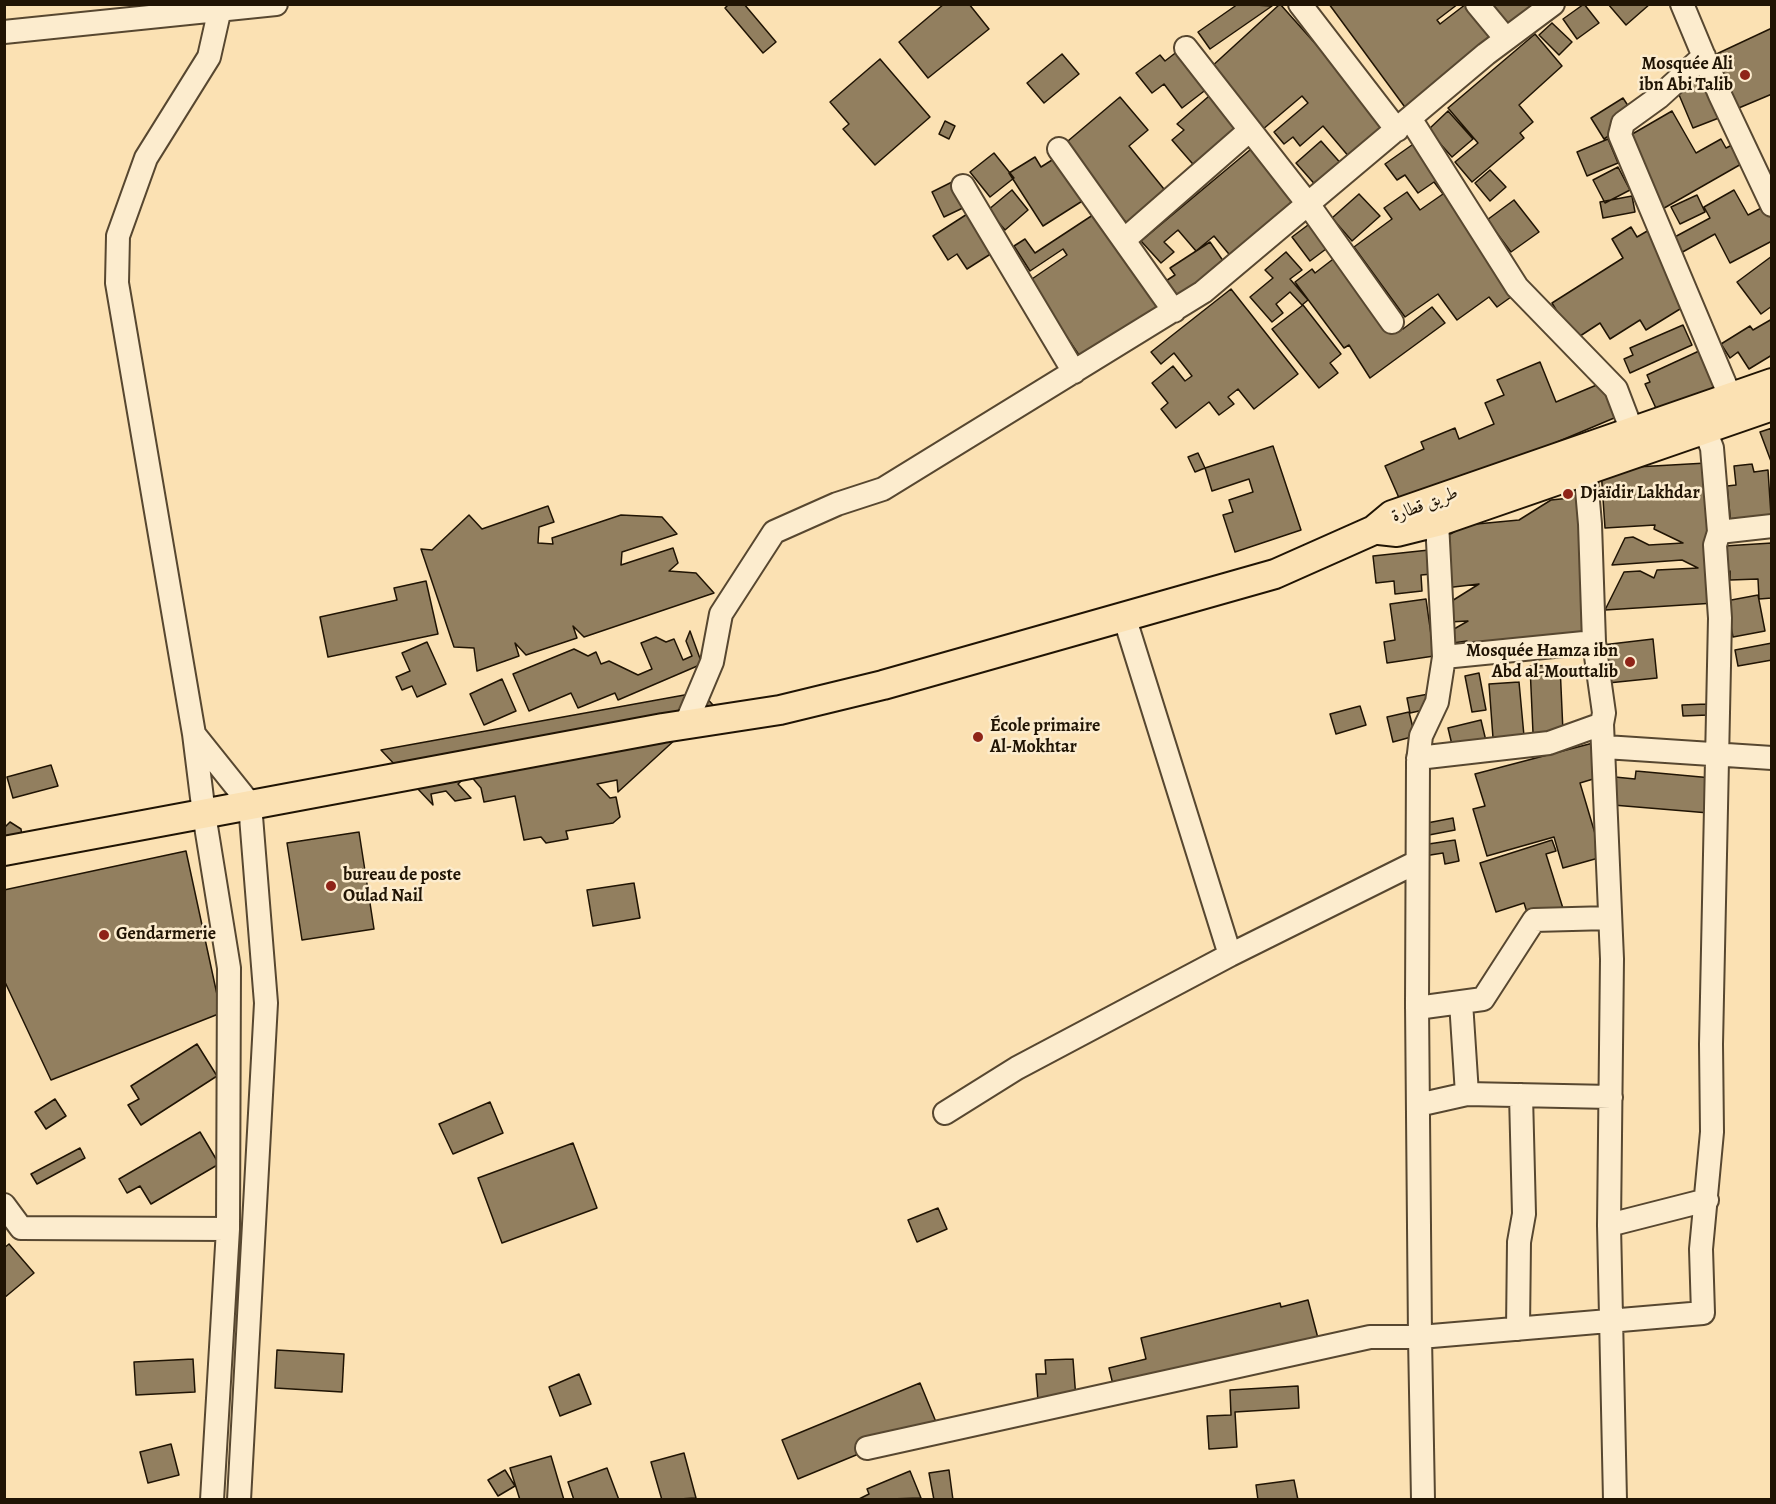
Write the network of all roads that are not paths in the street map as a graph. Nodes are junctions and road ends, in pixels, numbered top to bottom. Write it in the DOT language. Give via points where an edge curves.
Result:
graph roads {
  1 [pos="276,4"];
  2 [pos="1300,4"];
  3 [pos="1477,4"];
  4 [pos="1553,4"];
  5 [pos="1682,4"];
  6 [pos="221,7"];
  7 [pos="4,32"];
  8 [pos="1506,39"];
  9 [pos="1186,48"];
  10 [pos="1704,56"];
  11 [pos="1404,125"];
  12 [pos="1250,130"];
  13 [pos="1059,149"];
  14 [pos="963,186"];
  15 [pos="1308,204"];
  16 [pos="1772,205"];
  17 [pos="1124,240"];
  18 [pos="1174,311"];
  19 [pos="1392,322"];
  20 [pos="1074,372"];
  21 [pos="1772,383"];
  22 [pos="1730,396"];
  23 [pos="1772,406"];
  24 [pos="1701,418"];
  25 [pos="1632,431"];
  26 [pos="1585,458"];
  27 [pos="1431,513"];
  28 [pos="1772,526"];
  29 [pos="1719,532"];
  30 [pos="1124,616"];
  31 [pos="1594,642"];
  32 [pos="1444,657"];
  33 [pos="1602,724"];
  34 [pos="685,726"];
  35 [pos="194,734"];
  36 [pos="1605,747"];
  37 [pos="1719,755"];
  38 [pos="1418,758"];
  39 [pos="1772,758"];
  40 [pos="250,804"];
  41 [pos="204,814"];
  42 [pos="4,851"];
  43 [pos="1417,862"];
  44 [pos="1611,918"];
  45 [pos="1230,955"];
  46 [pos="1461,1002"];
  47 [pos="1417,1008"];
  48 [pos="1467,1094"];
  49 [pos="1521,1095"];
  50 [pos="1611,1097"];
  51 [pos="1418,1104"];
  52 [pos="945,1113"];
  53 [pos="1707,1200"];
  54 [pos="4,1205"];
  55 [pos="1609,1225"];
  56 [pos="228,1229"];
  57 [pos="1610,1322"];
  58 [pos="1518,1329"];
  59 [pos="1420,1337"];
  60 [pos="867,1448"];
  61 [pos="212,1500"];
  62 [pos="238,1500"];
  63 [pos="1423,1500"];
  64 [pos="1615,1500"];
  1 -- 6 [label="street"];
  2 -- 11 [label="street"];
  3 -- 8 [label="street"];
  4 -- 8 [label="street"];
  5 -- 10 [label="street"];
  6 -- 7 [label="street"];
  6 -- 35 [label="street" via="209,57 146,158 118,236 117,283"];
  8 -- 11 [label="street"];
  9 -- 12 [label="street"];
  10 -- 16 [label="street"];
  10 -- 22 [label="street" via="1623,123 1620,135"];
  11 -- 15 [label="street"];
  11 -- 25 [label="street" via="1517,287 1616,389"];
  12 -- 15 [label="street"];
  12 -- 17 [label="street"];
  13 -- 17 [label="street"];
  14 -- 20 [label="street"];
  15 -- 18 [label="street" via="1203,292"];
  15 -- 19 [label="street"];
  17 -- 18 [label="street"];
  18 -- 20 [label="street"];
  20 -- 34 [label="street" via="883,489 774,532 721,614 712,662"];
  21 -- 22 [label="main road, طريق قطارة"];
  22 -- 24 [label="main road, طريق قطارة"];
  23 -- 24 [label="main road, طريق قطارة"];
  24 -- 25 [label="main road, طريق قطارة"];
  24 -- 26 [label="main road, طريق قطارة"];
  24 -- 29 [label="street" via="1712,448"];
  25 -- 26 [label="main road, طريق قطارة"];
  26 -- 27 [label="main road, طريق قطارة"];
  26 -- 31 [label="street"];
  27 -- 30 [label="main road, طريق قطارة" via="1397,532 1374,530 1275,574"];
  27 -- 32 [label="street"];
  28 -- 29 [label="street"];
  29 -- 37 [label="street" via="1715,545 1720,618"];
  30 -- 34 [label="main road" via="883,685 780,710"];
  30 -- 45 [label="street"];
  31 -- 32 [label="street"];
  31 -- 33 [label="street" via="1604,713"];
  32 -- 38 [label="street" via="1437,702 1420,735"];
  33 -- 36 [label="street"];
  33 -- 38 [label="street" via="1549,743"];
  34 -- 40 [label="main road"];
  35 -- 40 [label="street"];
  35 -- 41 [label="street"];
  36 -- 37 [label="street"];
  36 -- 44 [label="street"];
  37 -- 39 [label="street"];
  37 -- 53 [label="street" via="1712,929 1712,1132"];
  38 -- 43 [label="street"];
  40 -- 41 [label="main road"];
  40 -- 62 [label="street" via="266,1003"];
  41 -- 42 [label="main road"];
  41 -- 56 [label="street" via="229,968"];
  43 -- 45 [label="street"];
  43 -- 47 [label="street"];
  44 -- 46 [label="street" via="1534,920 1483,999"];
  44 -- 50 [label="street"];
  45 -- 52 [label="street" via="1017,1068"];
  46 -- 47 [label="street"];
  46 -- 48 [label="street"];
  47 -- 51 [label="street"];
  48 -- 49 [label="street"];
  48 -- 51 [label="street"];
  49 -- 50 [label="street"];
  49 -- 58 [label="street" via="1524,1214 1519,1242"];
  50 -- 55 [label="street"];
  51 -- 59 [label="street"];
  53 -- 55 [label="street"];
  53 -- 57 [label="street" via="1701,1249 1703,1313"];
  54 -- 56 [label="street" via="21,1228"];
  55 -- 57 [label="street"];
  56 -- 61 [label="street"];
  57 -- 58 [label="street"];
  57 -- 64 [label="street"];
  58 -- 59 [label="street"];
  59 -- 60 [label="street" via="1370,1337"];
  59 -- 63 [label="street"];
}
